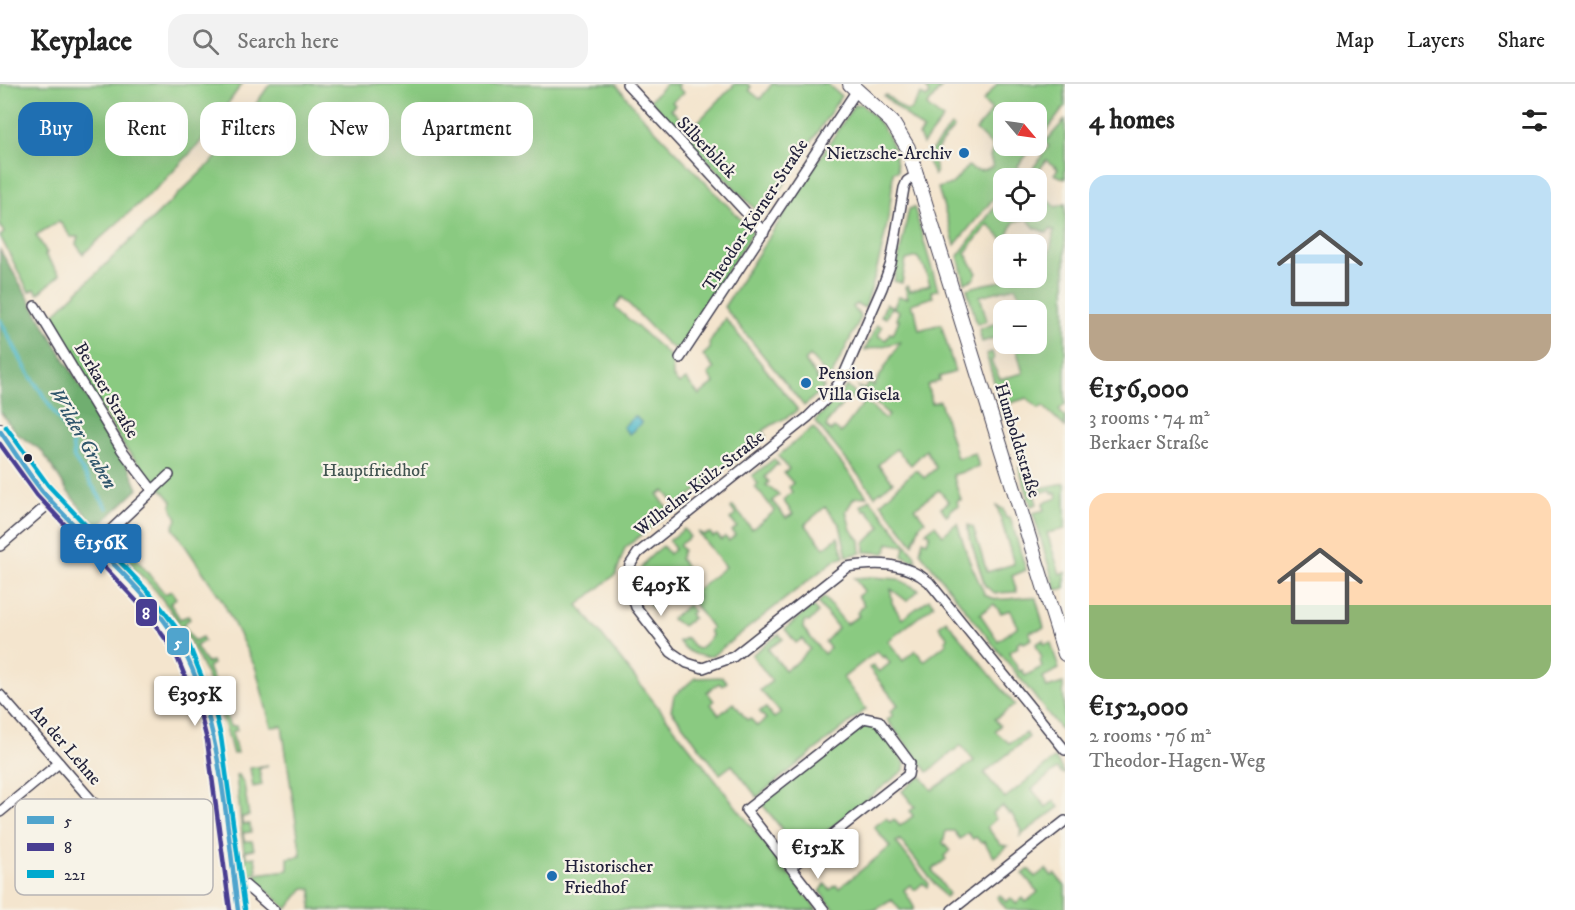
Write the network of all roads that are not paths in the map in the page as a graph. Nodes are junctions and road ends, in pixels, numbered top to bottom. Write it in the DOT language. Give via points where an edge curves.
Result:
graph roads {
  1 [pos="627,84"];
  2 [pos="854,87"];
  3 [pos="918,174"];
  4 [pos="764,231"];
  5 [pos="34,306"];
  6 [pos="680,358"];
  7 [pos="0,431"];
  8 [pos="169,475"];
  9 [pos="153,491"];
  10 [pos="52,501"];
  11 [pos="95,545"];
  12 [pos="0,546"];
  13 [pos="1065,654"];
  14 [pos="0,695"];
  15 [pos="1065,750"];
  16 [pos="59,763"];
  17 [pos="16,799"];
  18 [pos="91,799"];
  19 [pos="15,800"];
  20 [pos="0,812"];
  21 [pos="1065,821"];
  22 [pos="791,867"];
  23 [pos="234,886"];
  24 [pos="238,910"];
  25 [pos="274,910"];
  26 [pos="824,910"];
  27 [pos="952,910"];
  1 -- 4 [label="street, Silberblick"];
  2 -- 3 [label="street, Humboldtstraße" via="892,122 905,141"];
  2 -- 4 [label="street, Theodor-Körner-Straße"];
  3 -- 13 [label="street, Humboldtstraße"];
  3 -- 15 [label="street, Wilhelm-Külz-Straße" via="904,188 882,288 843,377 808,417 638,553 627,580 630,594 671,652 703,668 733,657 847,567 906,567 929,582"];
  4 -- 6 [label="street, Theodor-Körner-Straße"];
  5 -- 9 [label="street, Berkaer Straße" via="116,441"];
  7 -- 10 [label="street"];
  8 -- 9 [label="street"];
  9 -- 11 [label="street"];
  10 -- 11 [label="street"];
  10 -- 12 [label="street"];
  11 -- 23 [label="street" via="164,622 182,648 196,680 214,739"];
  14 -- 16 [label="street, An der Lehne"];
  16 -- 17 [label="street"];
  16 -- 18 [label="street, An der Lehne"];
  19 -- 20 [label="street"];
  21 -- 27 [label="street"];
  22 -- 22 [label="street" via="746,810 864,718 879,721 910,763 908,775"];
  22 -- 26 [label="street"];
  23 -- 24 [label="street"];
  23 -- 25 [label="street" via="245,885"];
}
